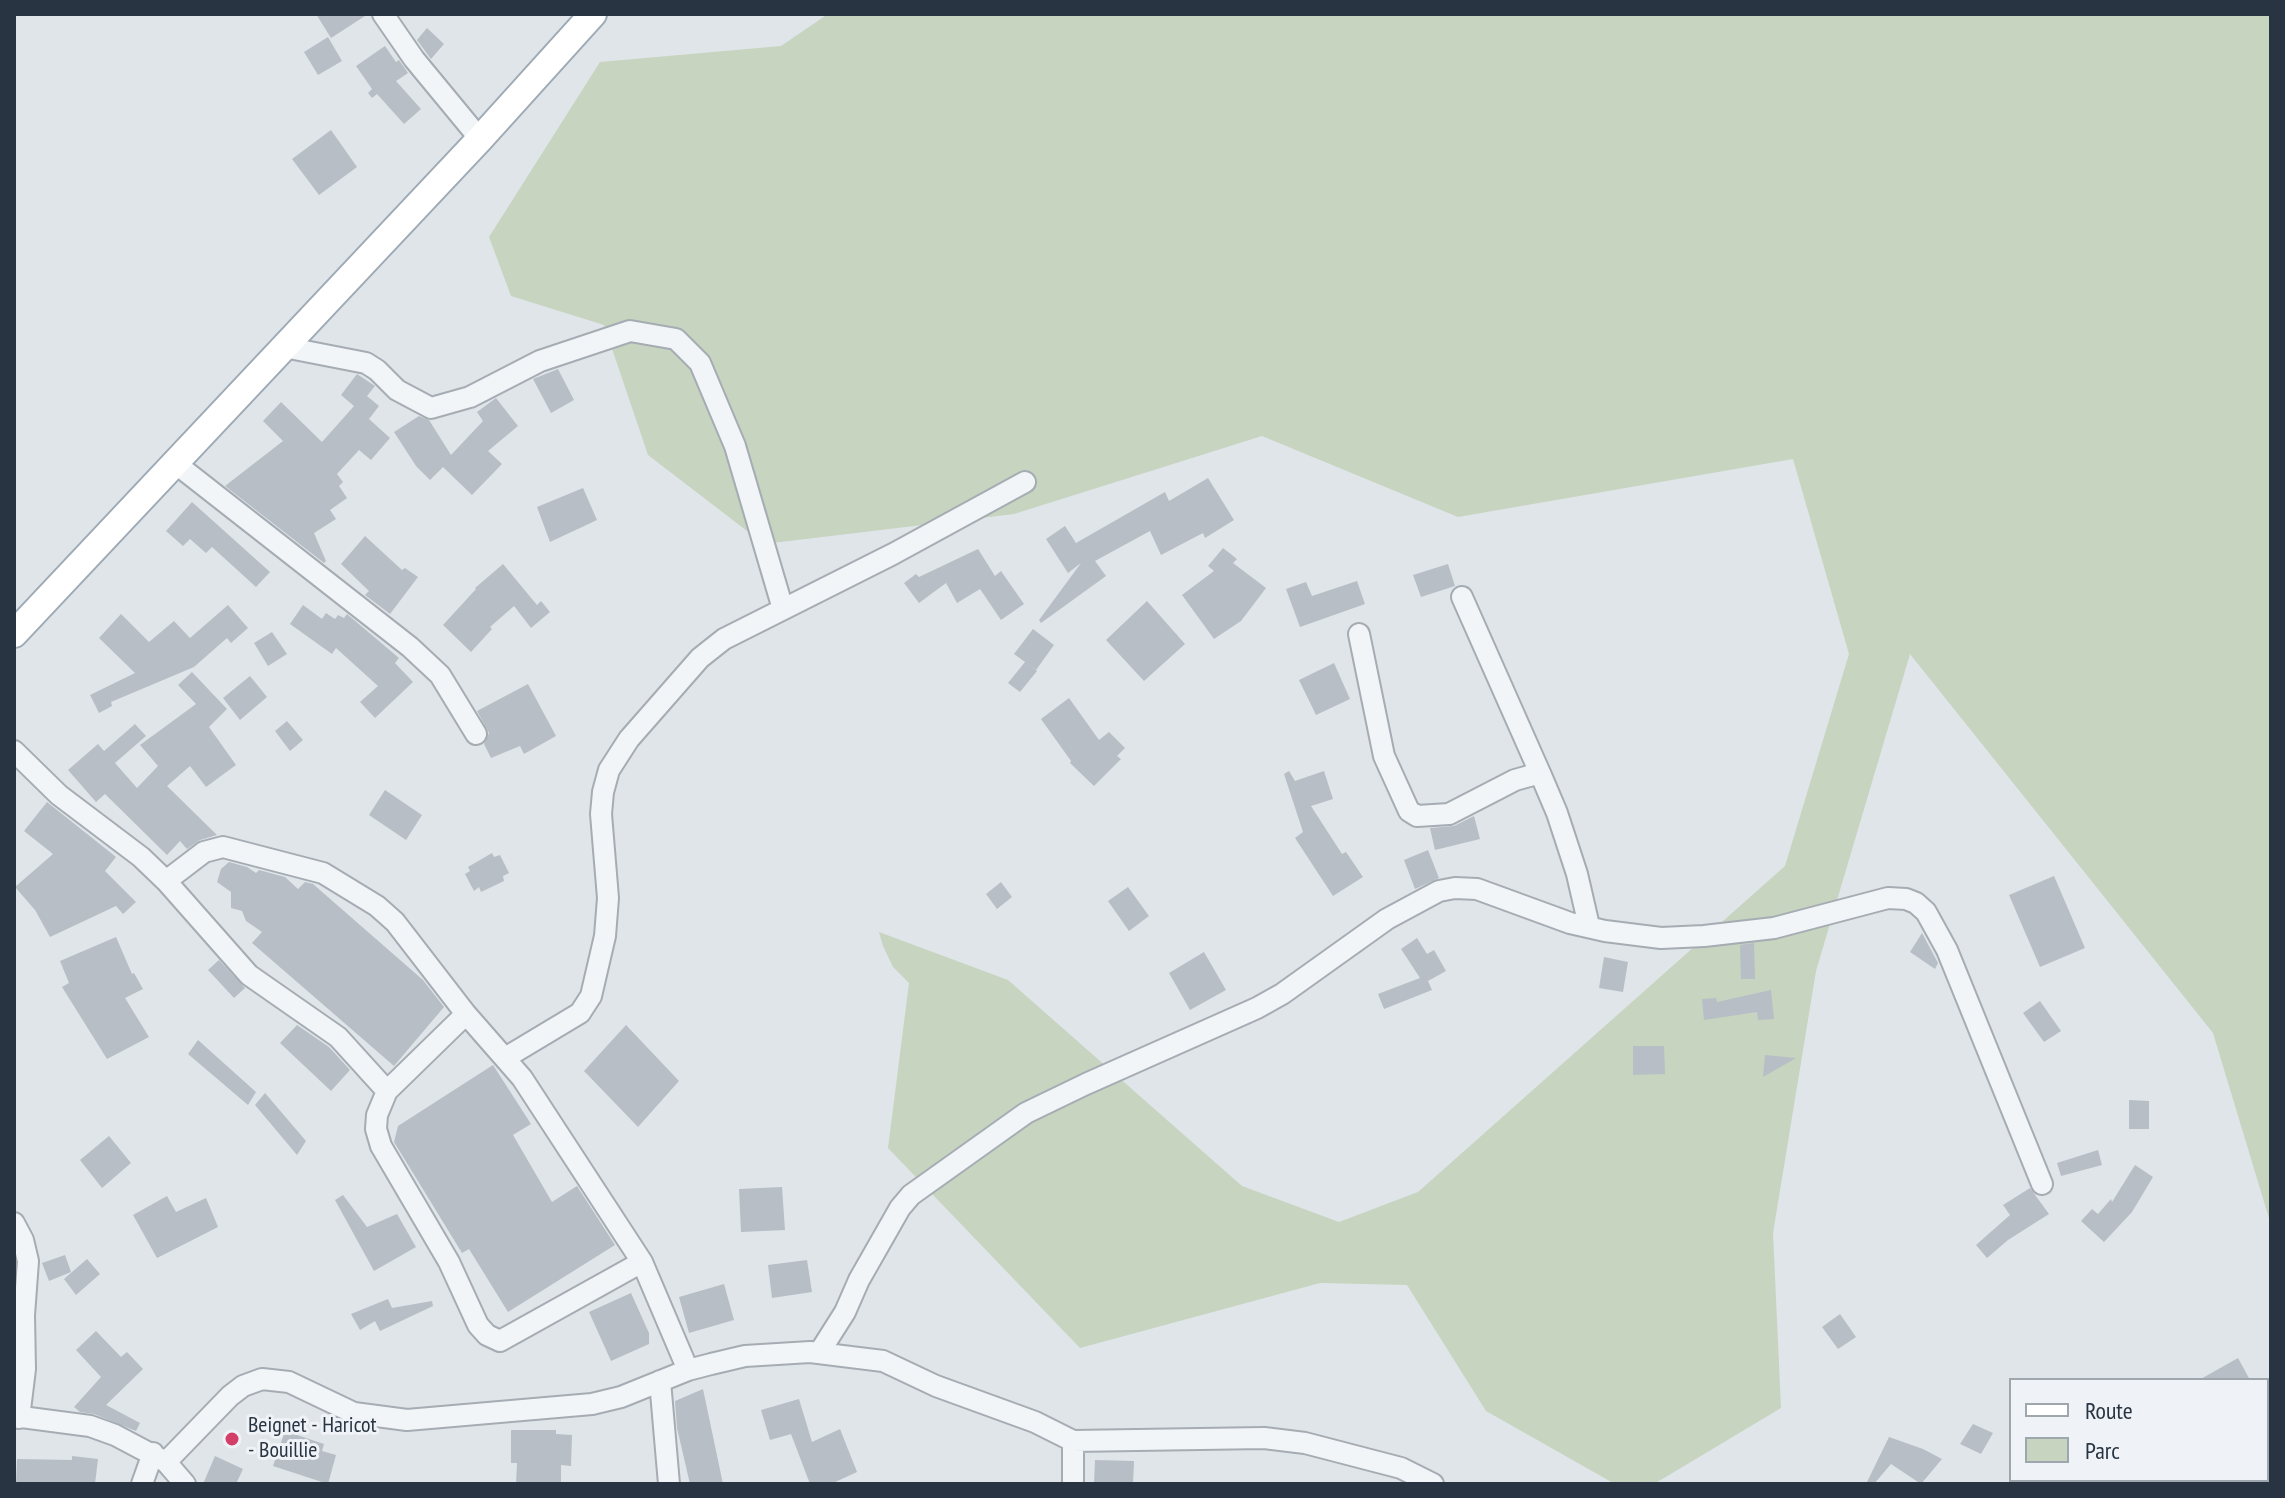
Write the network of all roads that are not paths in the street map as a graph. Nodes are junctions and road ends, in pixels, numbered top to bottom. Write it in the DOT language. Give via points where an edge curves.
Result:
graph roads {
  1 [pos="383,14"];
  2 [pos="593,14"];
  3 [pos="480,139"];
  4 [pos="284,347"];
  5 [pos="175,463"];
  6 [pos="1025,482"];
  7 [pos="1462,597"];
  8 [pos="783,609"];
  9 [pos="14,634"];
  10 [pos="1359,634"];
  11 [pos="476,734"];
  12 [pos="14,751"];
  13 [pos="1540,773"];
  14 [pos="166,881"];
  15 [pos="1589,926"];
  16 [pos="466,1014"];
  17 [pos="505,1058"];
  18 [pos="387,1091"];
  19 [pos="2042,1184"];
  20 [pos="14,1223"];
  21 [pos="642,1262"];
  22 [pos="819,1353"];
  23 [pos="688,1370"];
  24 [pos="660,1381"];
  25 [pos="16,1417"];
  26 [pos="1073,1441"];
  27 [pos="159,1458"];
  28 [pos="142,1484"];
  29 [pos="185,1484"];
  30 [pos="669,1484"];
  31 [pos="1073,1484"];
  32 [pos="1433,1484"];
  1 -- 3 [label="street"];
  2 -- 3 [label="main road"];
  3 -- 4 [label="main road"];
  4 -- 5 [label="main road"];
  4 -- 8 [label="street" via="366,363 397,390 431,408 470,397 540,361 630,331 676,339 700,363 735,446"];
  5 -- 9 [label="main road"];
  5 -- 11 [label="street" via="410,647 440,675"];
  6 -- 8 [label="street"];
  7 -- 13 [label="street"];
  8 -- 17 [label="street" via="724,639 700,658 629,739 609,770 601,814 608,898 605,936 591,996 580,1013"];
  10 -- 13 [label="street" via="1384,756 1409,811 1417,816 1449,814"];
  12 -- 14 [label="street" via="59,795"];
  13 -- 15 [label="street" via="1577,874"];
  14 -- 16 [label="street" via="204,852 223,847 323,873 395,922"];
  14 -- 18 [label="street" via="249,975 338,1037"];
  15 -- 19 [label="street" via="1661,938 1704,936 1774,928 1888,898 1916,903 1947,950"];
  15 -- 22 [label="street" via="1477,889 1439,891 1358,938 1257,1008 1026,1113 911,1195"];
  16 -- 17 [label="street"];
  16 -- 18 [label="street"];
  17 -- 21 [label="street"];
  18 -- 21 [label="street" via="377,1115 381,1146 487,1335 500,1341"];
  20 -- 25 [label="street" via="28,1261 25,1369"];
  21 -- 23 [label="street"];
  22 -- 23 [label="street" via="745,1356"];
  22 -- 26 [label="street" via="883,1361"];
  23 -- 24 [label="street"];
  24 -- 27 [label="street" via="592,1404 407,1420 354,1413 289,1382 262,1379 243,1386"];
  24 -- 30 [label="street"];
  25 -- 27 [label="street" via="90,1426"];
  26 -- 31 [label="street"];
  26 -- 32 [label="street" via="1264,1438 1401,1468"];
  27 -- 28 [label="street"];
  27 -- 29 [label="street"];
}
